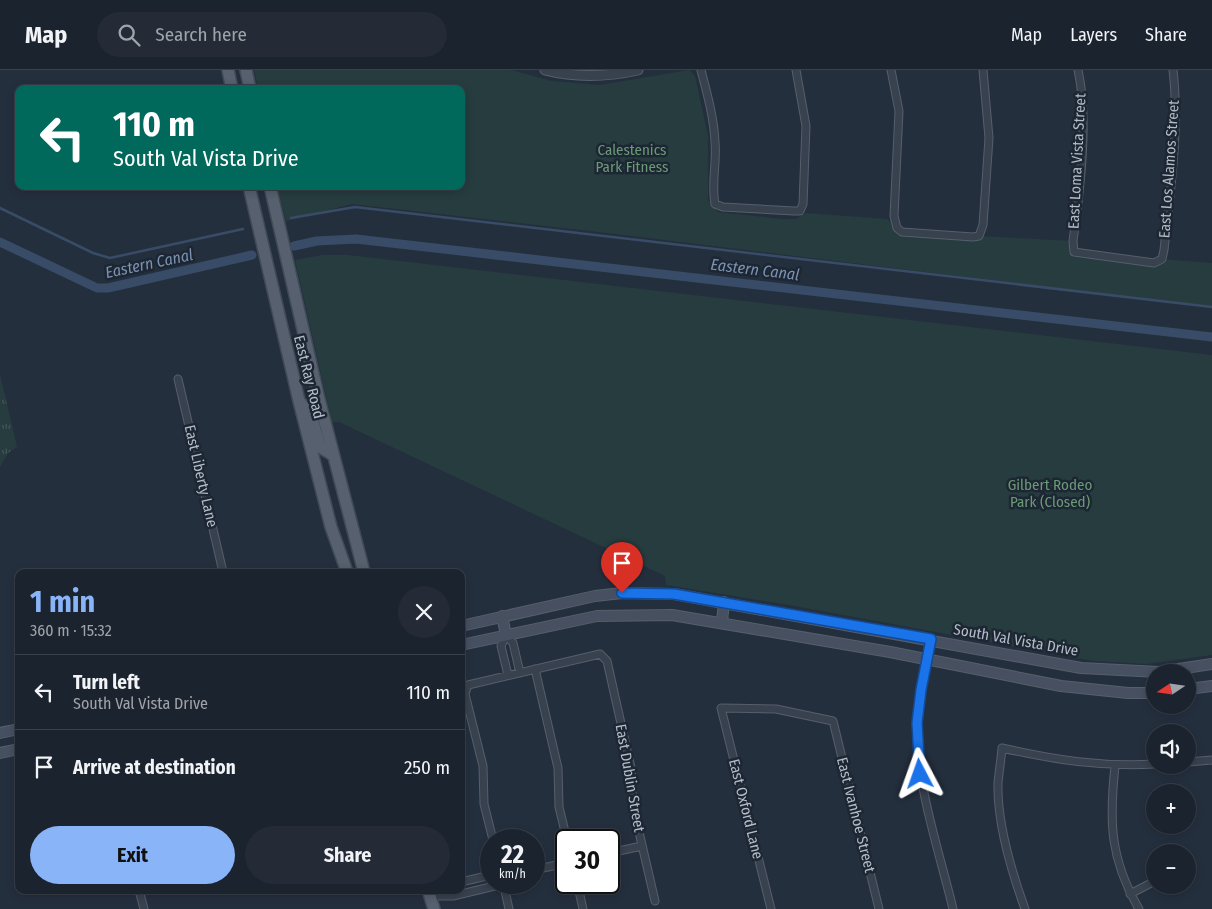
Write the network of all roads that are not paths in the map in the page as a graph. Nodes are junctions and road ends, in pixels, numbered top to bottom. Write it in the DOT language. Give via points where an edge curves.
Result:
graph roads {
  1 [pos="228,70"];
  2 [pos="246,70"];
  3 [pos="545,70"];
  4 [pos="638,70"];
  5 [pos="701,70"];
  6 [pos="796,70"];
  7 [pos="891,70"];
  8 [pos="983,70"];
  9 [pos="1078,70"];
  10 [pos="1173,70"];
  11 [pos="231,85"];
  12 [pos="249,85"];
  13 [pos="250,190"];
  14 [pos="271,190"];
  15 [pos="1154,263"];
  16 [pos="178,379"];
  17 [pos="299,401"];
  18 [pos="333,455"];
  19 [pos="222,569"];
  20 [pos="347,569"];
  21 [pos="363,569"];
  22 [pos="724,602"];
  23 [pos="502,616"];
  24 [pos="722,622"];
  25 [pos="465,625"];
  26 [pos="506,635"];
  27 [pos="931,639"];
  28 [pos="465,645"];
  29 [pos="927,659"];
  30 [pos="1212,664"];
  31 [pos="535,669"];
  32 [pos="520,672"];
  33 [pos="508,675"];
  34 [pos="1212,686"];
  35 [pos="1196,688"];
  36 [pos="1146,693"];
  37 [pos="721,708"];
  38 [pos="15,730"];
  39 [pos="0,733"];
  40 [pos="15,749"];
  41 [pos="0,753"];
  42 [pos="1212,760"];
  43 [pos="1196,761"];
  44 [pos="1146,764"];
  45 [pos="1114,766"];
  46 [pos="490,829"];
  47 [pos="564,829"];
  48 [pos="642,846"];
  49 [pos="620,851"];
  50 [pos="480,878"];
  51 [pos="465,881"];
  52 [pos="1146,886"];
  53 [pos="480,889"];
  54 [pos="465,893"];
  55 [pos="140,894"];
  56 [pos="430,894"];
  57 [pos="442,894"];
  58 [pos="461,894"];
  59 [pos="506,894"];
  60 [pos="580,894"];
  61 [pos="1130,894"];
  62 [pos="655,901"];
  63 [pos="144,909"];
  64 [pos="434,909"];
  65 [pos="509,909"];
  66 [pos="583,909"];
  67 [pos="771,909"];
  68 [pos="879,909"];
  69 [pos="953,909"];
  70 [pos="1025,909"];
  71 [pos="1139,909"];
  1 -- 11 [label="main road"];
  2 -- 12 [label="main road"];
  3 -- 4 [label="street" via="577,76"];
  5 -- 6 [label="street" via="715,143 715,204 800,210 803,204 806,126"];
  7 -- 8 [label="street" via="899,111 894,216 897,228 902,232 980,236 989,138"];
  9 -- 15 [label="street, East Loma Vista Street" via="1083,93 1074,252"];
  10 -- 15 [label="street, East Los Alamos Street" via="1172,170 1164,250 1162,259"];
  13 -- 17 [label="main road, East Ray Road"];
  14 -- 18 [label="main road, East Ray Road"];
  16 -- 19 [label="street, East Liberty Lane"];
  17 -- 18 [label="main road" via="311,415 320,447"];
  17 -- 20 [label="main road, East Ray Road" via="331,527"];
  18 -- 21 [label="main road, East Ray Road"];
  22 -- 23 [label="main road, South Val Vista Drive" via="674,594 622,593"];
  22 -- 24 [label="main road"];
  22 -- 27 [label="main road, South Val Vista Drive"];
  23 -- 25 [label="main road, South Val Vista Drive"];
  23 -- 26 [label="main road"];
  24 -- 26 [label="main road" via="672,614 624,614 598,616"];
  24 -- 29 [label="main road"];
  26 -- 28 [label="main road"];
  26 -- 32 [label="street" via="513,643"];
  26 -- 33 [label="street" via="501,646"];
  27 -- 29 [label="street"];
  27 -- 30 [label="main road, South Val Vista Drive" via="1082,668 1159,672"];
  29 -- 36 [label="main road" via="1060,686"];
  29 -- 69 [label="street" via="917,723 920,774"];
  31 -- 32 [label="street"];
  31 -- 47 [label="street" via="558,768 559,807"];
  31 -- 48 [label="street, East Dublin Street" via="596,655 607,661 631,768 633,806"];
  32 -- 33 [label="street"];
  33 -- 46 [label="street" via="471,684 465,694 483,766 484,804"];
  34 -- 35 [label="main road"];
  37 -- 67 [label="street, East Oxford Lane"];
  37 -- 68 [label="street, East Ivanhoe Street" via="776,709 833,721"];
  38 -- 39 [label="main road"];
  40 -- 41 [label="main road"];
  42 -- 43 [label="street"];
  44 -- 45 [label="street"];
  45 -- 61 [label="street" via="1111,830 1116,857"];
  45 -- 70 [label="street" via="1062,761 1002,748 998,784 1000,815"];
  48 -- 49 [label="street"];
  48 -- 62 [label="street, East Dublin Street"];
  50 -- 51 [label="street"];
  52 -- 61 [label="street"];
  53 -- 54 [label="street"];
  55 -- 63 [label="street"];
  56 -- 64 [label="main road"];
  57 -- 58 [label="street"];
  59 -- 65 [label="street"];
  60 -- 66 [label="street"];
  61 -- 71 [label="street"];
}
